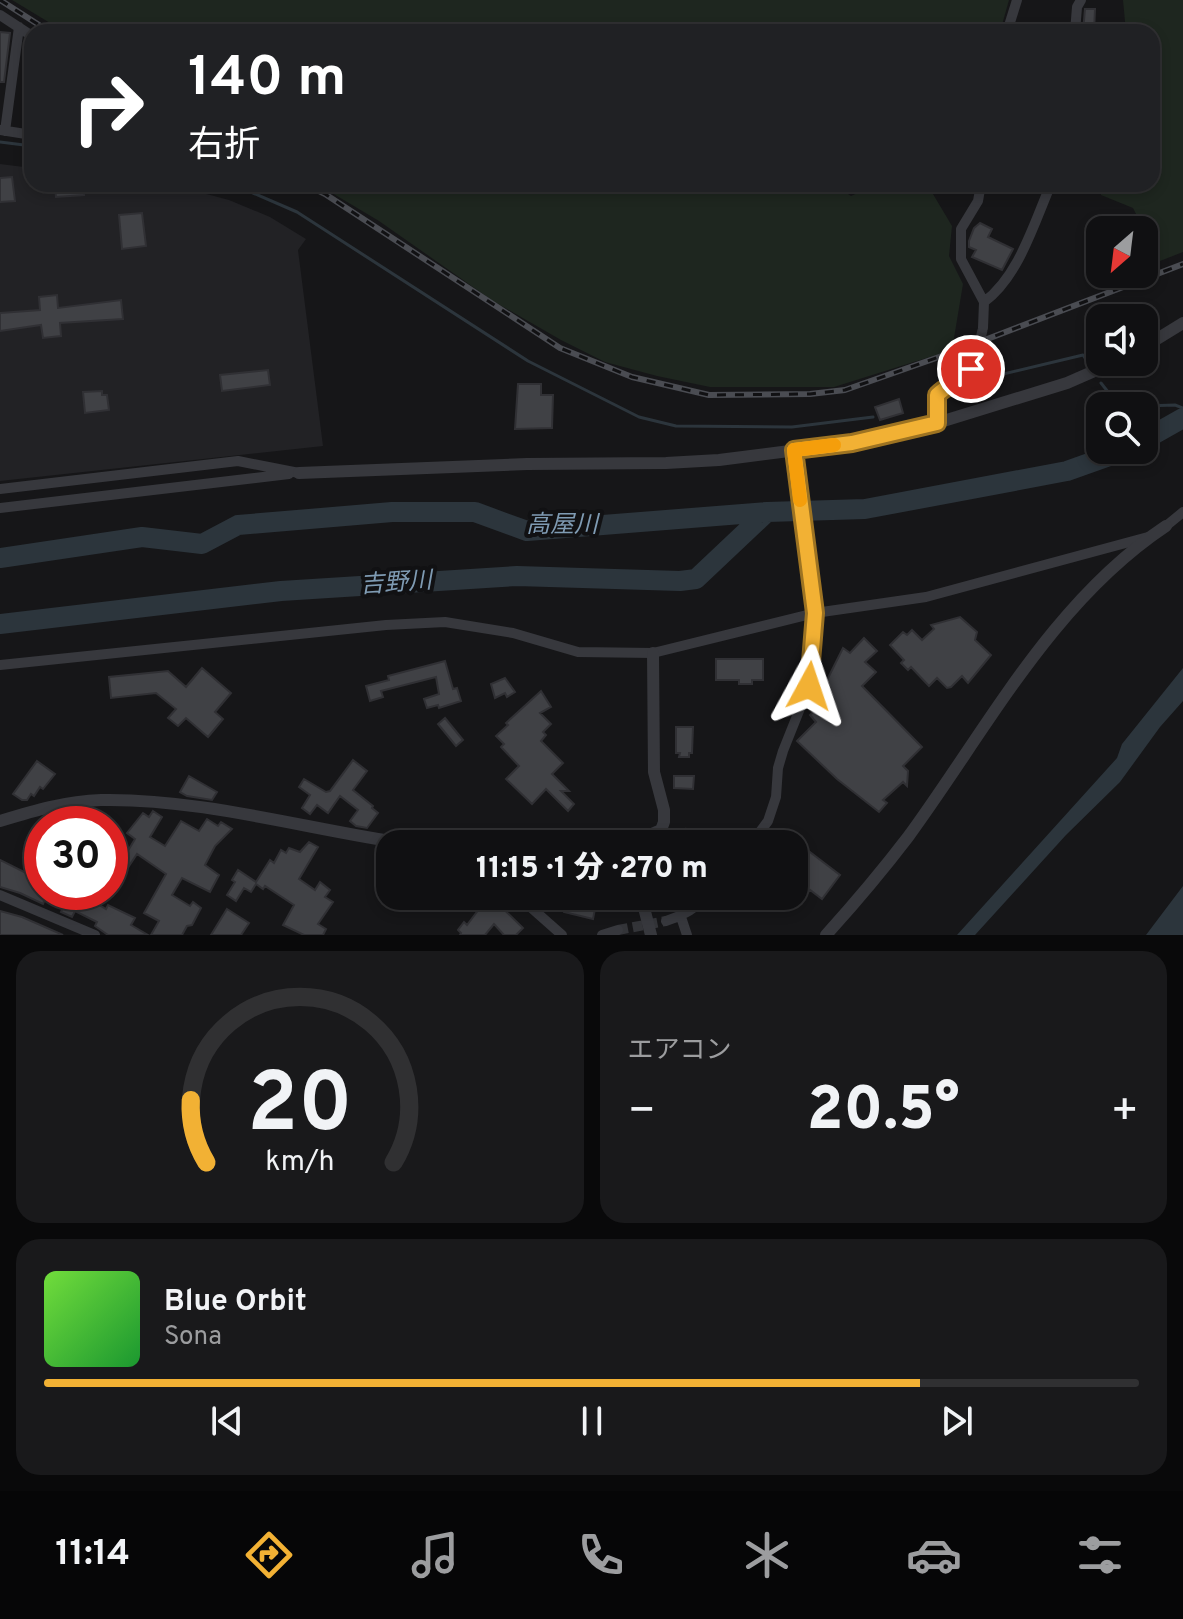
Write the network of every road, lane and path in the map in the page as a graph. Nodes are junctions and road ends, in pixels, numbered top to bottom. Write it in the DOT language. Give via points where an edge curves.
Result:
graph roads {
  1 [pos="1017,0"];
  2 [pos="1081,0"];
  3 [pos="0,15"];
  4 [pos="1010,24"];
  5 [pos="1076,24"];
  6 [pos="19,27"];
  7 [pos="24,30"];
  8 [pos="2,130"];
  9 [pos="24,134"];
  10 [pos="980,192"];
  11 [pos="1047,192"];
  12 [pos="984,302"];
  13 [pos="1183,323"];
  14 [pos="983,328"];
  15 [pos="1158,338"];
  16 [pos="977,354"];
  17 [pos="1086,375"];
  18 [pos="937,423"];
  19 [pos="794,450"];
  20 [pos="299,473"];
  21 [pos="0,489"];
  22 [pos="0,508"];
  23 [pos="1183,512"];
  24 [pos="1166,526"];
  25 [pos="1150,537"];
  26 [pos="814,611"];
  27 [pos="653,653"];
  28 [pos="0,665"];
  29 [pos="0,821"];
  30 [pos="661,830"];
  31 [pos="761,830"];
  32 [pos="376,838"];
  33 [pos="0,895"];
  34 [pos="534,910"];
  35 [pos="645,910"];
  36 [pos="692,910"];
  37 [pos="681,917"];
  38 [pos="666,921"];
  39 [pos="618,930"];
  40 [pos="95,935"];
  41 [pos="562,935"];
  42 [pos="602,935"];
  43 [pos="651,935"];
  44 [pos="687,935"];
  45 [pos="826,935"];
  1 -- 4 [label="street"];
  2 -- 5 [label="street"];
  3 -- 6 [label="street"];
  6 -- 7 [label="street"];
  6 -- 8 [label="street"];
  8 -- 9 [label="street"];
  10 -- 12 [label="street" via="961,229 961,259"];
  11 -- 12 [label="street" via="1011,270"];
  12 -- 14 [label="street"];
  13 -- 15 [label="street"];
  16 -- 18 [label="street" via="963,379 937,395"];
  17 -- 18 [label="street"];
  18 -- 19 [label="street"];
  19 -- 20 [label="street" via="666,463"];
  19 -- 26 [label="street"];
  20 -- 21 [label="street" via="238,461"];
  20 -- 22 [label="street"];
  23 -- 24 [label="street"];
  24 -- 25 [label="street"];
  25 -- 26 [label="street" via="926,597"];
  25 -- 45 [label="street" via="1059,625 909,836"];
  26 -- 27 [label="street"];
  26 -- 31 [label="street" via="809,686 783,751 776,797"];
  27 -- 28 [label="street" via="578,652 513,633 445,622"];
  27 -- 30 [label="street" via="654,772"];
  29 -- 32 [label="street" via="62,804 157,802"];
  33 -- 40 [label="street"];
  34 -- 41 [label="street"];
  35 -- 43 [label="street"];
  36 -- 37 [label="street"];
  37 -- 38 [label="street"];
  37 -- 44 [label="street"];
  39 -- 42 [label="street"];
}
